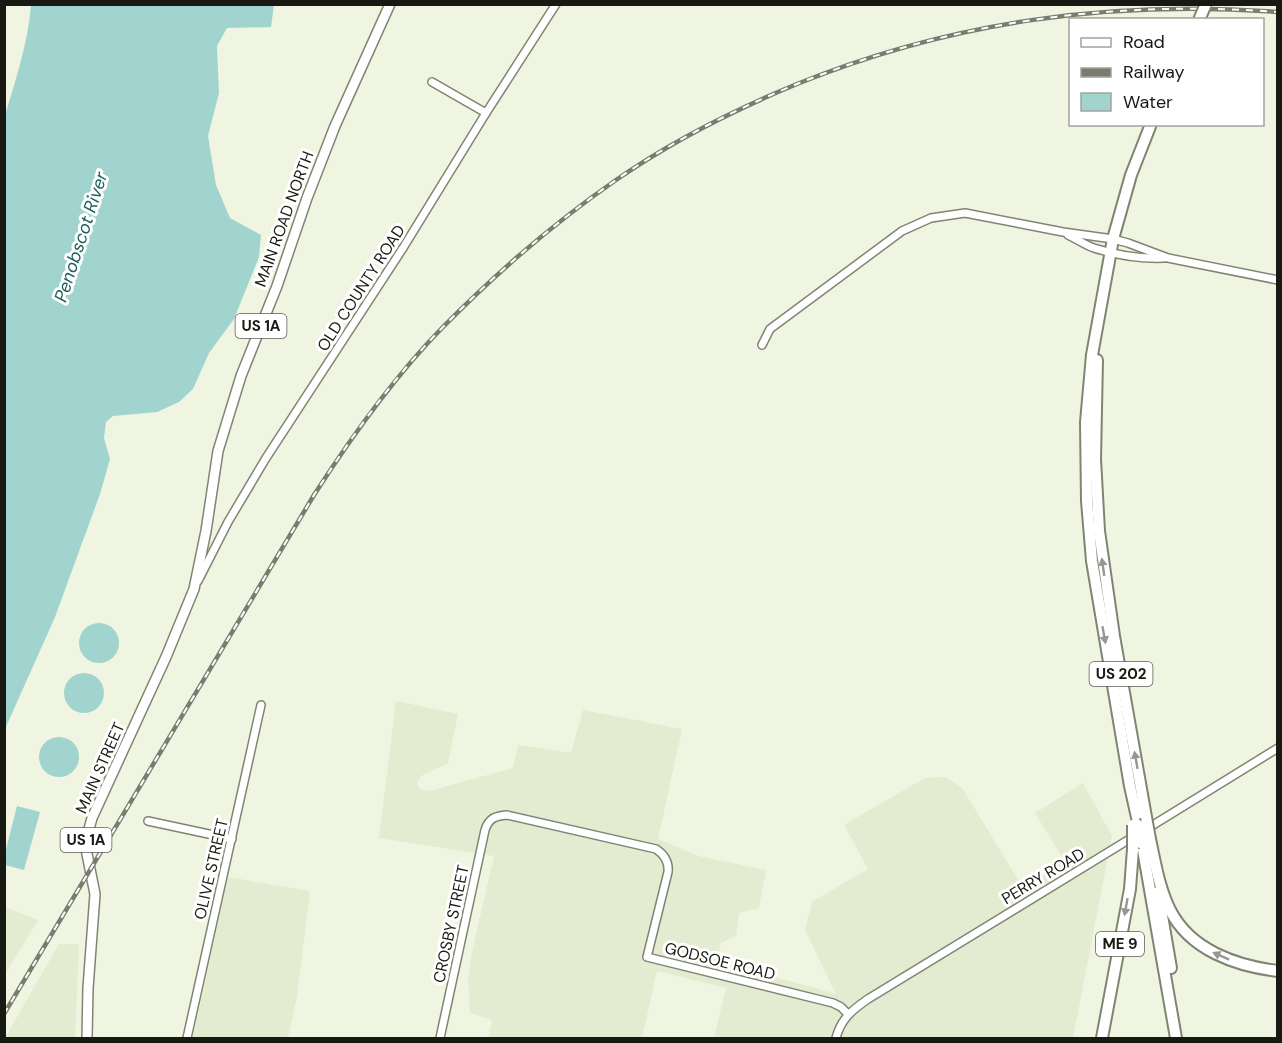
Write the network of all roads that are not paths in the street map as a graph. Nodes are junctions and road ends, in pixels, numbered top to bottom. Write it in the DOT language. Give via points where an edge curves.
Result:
graph roads {
  1 [pos="390,4"];
  2 [pos="556,4"];
  3 [pos="1206,4"];
  4 [pos="1200,18"];
  5 [pos="432,82"];
  6 [pos="486,113"];
  7 [pos="1150,126"];
  8 [pos="1064,232"];
  9 [pos="1113,239"];
  10 [pos="1110,252"];
  11 [pos="1168,258"];
  12 [pos="1278,280"];
  13 [pos="1098,323"];
  14 [pos="762,345"];
  15 [pos="194,589"];
  16 [pos="166,657"];
  17 [pos="261,705"];
  18 [pos="1278,748"];
  19 [pos="1130,786"];
  20 [pos="493,818"];
  21 [pos="148,820"];
  22 [pos="1139,822"];
  23 [pos="232,839"];
  24 [pos="1142,844"];
  25 [pos="1154,859"];
  26 [pos="1278,971"];
  27 [pos="848,1014"];
  28 [pos="87,1038"];
  29 [pos="187,1038"];
  30 [pos="440,1038"];
  31 [pos="836,1038"];
  32 [pos="1102,1038"];
  33 [pos="1176,1038"];
  34 [pos="1183,1038"];
  1 -- 15 [label="main road, MAIN ROAD NORTH / US 1A" via="335,126 241,376 218,451"];
  2 -- 6 [label="street, OLD COUNTY ROAD"];
  3 -- 4 [label="highway, bridge"];
  5 -- 6 [label="street"];
  6 -- 15 [label="street, OLD COUNTY ROAD" via="266,458"];
  7 -- 9 [label="highway, US 202"];
  8 -- 9 [label="street"];
  8 -- 10 [label="street"];
  8 -- 14 [label="street" via="965,213 931,218 902,231 770,329"];
  9 -- 10 [label="highway, US 202"];
  9 -- 11 [label="street"];
  10 -- 11 [label="street" via="1144,259"];
  10 -- 13 [label="highway, US 202"];
  11 -- 12 [label="street"];
  13 -- 19 [label="highway, US 202, one-way" via="1086,411 1088,515"];
  22 -- 13 [label="highway, US 202, one-way" via="1098,519"];
  15 -- 16 [label="main road, MAIN ROAD NORTH / US 1A"];
  16 -- 28 [label="main road, MAIN STREET / US 1A" via="92,818 86,844 95,894"];
  17 -- 23 [label="street, OLIVE STREET"];
  18 -- 27 [label="street, PERRY ROAD"];
  19 -- 22 [label="highway, ME 9"];
  20 -- 27 [label="street, GODSOE ROAD" via="507,815 656,849 669,865 647,957 833,1003"];
  20 -- 30 [label="street, CROSBY STREET" via="485,830"];
  21 -- 23 [label="street"];
  22 -- 24 [label="highway, US 202, bridge"];
  22 -- 24 [label="highway, ME 9, bridge"];
  23 -- 29 [label="street, OLIVE STREET"];
  24 -- 25 [label="highway, US 202"];
  24 -- 32 [label="highway, ME 9, one-way"];
  24 -- 33 [label="highway"];
  26 -- 25 [label="highway, one-way" via="1226,958 1191,937 1170,909"];
  25 -- 34 [label="highway, ME 9"];
  27 -- 31 [label="street, PERRY ROAD"];
}
